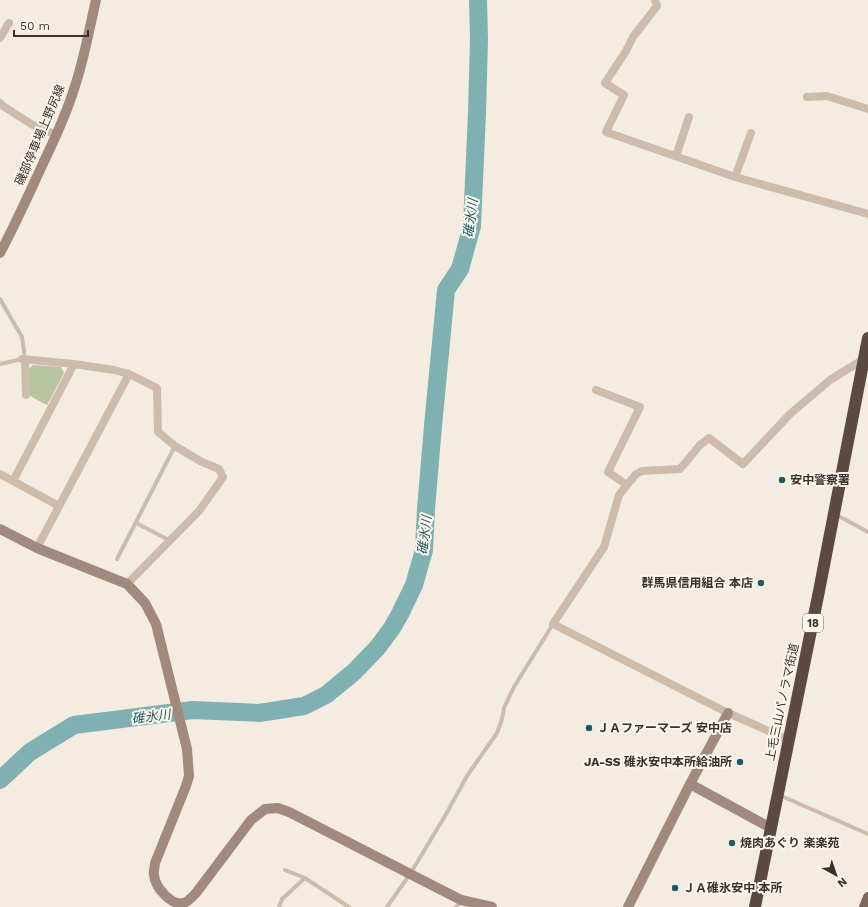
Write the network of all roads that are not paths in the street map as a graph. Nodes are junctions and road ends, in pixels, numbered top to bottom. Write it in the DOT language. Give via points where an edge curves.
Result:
graph roads {
  1 [pos="96,0"];
  2 [pos="655,0"];
  3 [pos="9,23"];
  4 [pos="0,38"];
  5 [pos="807,97"];
  6 [pos="0,103"];
  7 [pos="868,109"];
  8 [pos="689,116"];
  9 [pos="751,133"];
  10 [pos="56,135"];
  11 [pos="676,156"];
  12 [pos="735,177"];
  13 [pos="868,214"];
  14 [pos="0,253"];
  15 [pos="0,299"];
  16 [pos="868,338"];
  17 [pos="23,359"];
  18 [pos="864,359"];
  19 [pos="0,364"];
  20 [pos="74,364"];
  21 [pos="129,374"];
  22 [pos="596,390"];
  23 [pos="26,395"];
  24 [pos="175,446"];
  25 [pos="0,474"];
  26 [pos="13,481"];
  27 [pos="627,485"];
  28 [pos="59,506"];
  29 [pos="834,514"];
  30 [pos="136,523"];
  31 [pos="0,530"];
  32 [pos="868,532"];
  33 [pos="170,541"];
  34 [pos="37,548"];
  35 [pos="117,559"];
  36 [pos="127,584"];
  37 [pos="553,624"];
  38 [pos="728,713"];
  39 [pos="789,740"];
  40 [pos="690,784"];
  41 [pos="778,795"];
  42 [pos="771,828"];
  43 [pos="868,834"];
  44 [pos="285,870"];
  45 [pos="410,874"];
  46 [pos="305,878"];
  47 [pos="868,897"];
  48 [pos="459,904"];
  49 [pos="183,905"];
  50 [pos="279,907"];
  51 [pos="349,907"];
  52 [pos="387,907"];
  53 [pos="492,907"];
  54 [pos="628,907"];
  55 [pos="755,907"];
  56 [pos="864,907"];
  1 -- 10 [label="street, 磯部停車場上野尻線" via="75,88"];
  2 -- 11 [label="street" via="657,6 633,37 605,83 624,95 606,132"];
  3 -- 4 [label="street"];
  5 -- 7 [label="street" via="827,96"];
  6 -- 10 [label="street" via="31,124"];
  8 -- 11 [label="street"];
  9 -- 12 [label="street"];
  10 -- 14 [label="street, 磯部停車場上野尻線"];
  11 -- 12 [label="street"];
  12 -- 13 [label="street"];
  15 -- 17 [label="lane" via="22,337"];
  16 -- 18 [label="highway, 上毛三山パノラマ街道 / 18"];
  17 -- 19 [label="lane"];
  17 -- 20 [label="street"];
  17 -- 23 [label="street"];
  18 -- 27 [label="street" via="830,380 790,414 743,464 709,438 680,470 642,471"];
  18 -- 29 [label="highway, 上毛三山パノラマ街道 / 18"];
  20 -- 21 [label="street"];
  20 -- 26 [label="street"];
  21 -- 24 [label="street" via="157,388 158,432"];
  21 -- 28 [label="street"];
  22 -- 27 [label="street" via="640,407 608,472"];
  24 -- 30 [label="lane"];
  24 -- 33 [label="street" via="219,470 223,478 199,511"];
  25 -- 26 [label="street"];
  26 -- 28 [label="street"];
  27 -- 37 [label="street" via="619,495 604,547"];
  28 -- 34 [label="street"];
  29 -- 32 [label="lane"];
  29 -- 39 [label="highway, 上毛三山パノラマ街道 / 18"];
  30 -- 33 [label="lane"];
  30 -- 35 [label="lane"];
  31 -- 34 [label="street"];
  33 -- 36 [label="street"];
  34 -- 36 [label="street"];
  36 -- 49 [label="street" via="145,602 156,624 187,749 189,776 155,863 154,876 159,889 173,901"];
  37 -- 38 [label="street"];
  37 -- 45 [label="lane" via="514,687 504,708 497,733 467,776"];
  38 -- 39 [label="street"];
  38 -- 40 [label="street"];
  39 -- 41 [label="highway, 上毛三山パノラマ街道 / 18"];
  40 -- 42 [label="street"];
  40 -- 54 [label="street"];
  41 -- 42 [label="highway, 上毛三山パノラマ街道 / 18"];
  41 -- 43 [label="lane"];
  42 -- 55 [label="highway, 上毛三山パノラマ街道 / 18"];
  44 -- 46 [label="lane"];
  45 -- 48 [label="street"];
  45 -- 49 [label="street" via="289,812 278,808 265,809 251,820 196,893"];
  45 -- 52 [label="lane"];
  46 -- 50 [label="lane" via="282,899"];
  46 -- 51 [label="lane"];
  47 -- 56 [label="main road"];
  48 -- 53 [label="street"];
}
